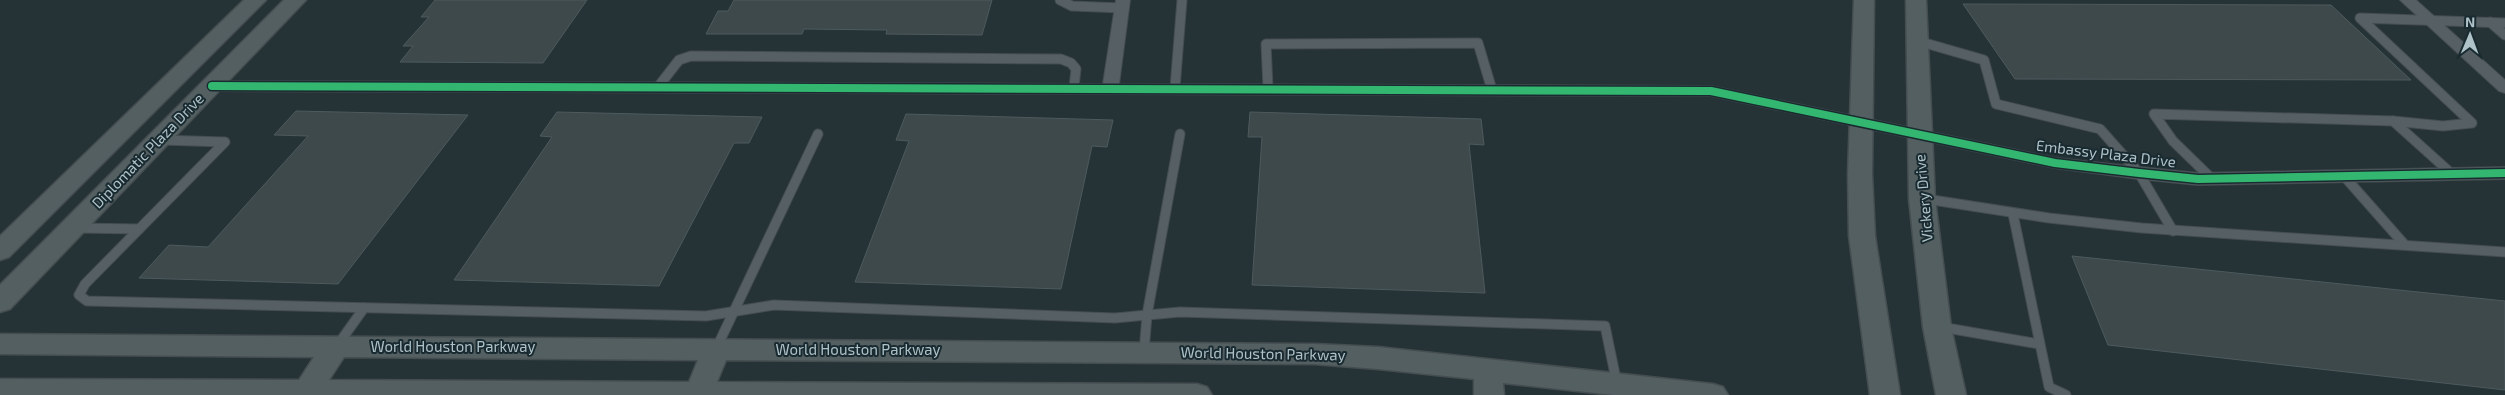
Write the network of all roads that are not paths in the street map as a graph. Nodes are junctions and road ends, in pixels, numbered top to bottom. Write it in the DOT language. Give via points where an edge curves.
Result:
graph roads {
  1 [pos="256,0"];
  2 [pos="296,0"];
  3 [pos="1060,0"];
  4 [pos="1182,0"];
  5 [pos="1864,0"];
  6 [pos="1916,0"];
  7 [pos="2407,0"];
  8 [pos="1122,4"];
  9 [pos="2432,22"];
  10 [pos="2490,22"];
  11 [pos="2505,22"];
  12 [pos="2505,35"];
  13 [pos="1918,42"];
  14 [pos="212,86"];
  15 [pos="658,87"];
  16 [pos="1074,88"];
  17 [pos="1112,88"];
  18 [pos="1175,88"];
  19 [pos="1268,88"];
  20 [pos="2505,88"];
  21 [pos="1492,90"];
  22 [pos="2393,120"];
  23 [pos="1863,123"];
  24 [pos="818,134"];
  25 [pos="1180,134"];
  26 [pos="1919,135"];
  27 [pos="114,140"];
  28 [pos="160,140"];
  29 [pos="2139,173"];
  30 [pos="2452,174"];
  31 [pos="2505,174"];
  32 [pos="2344,176"];
  33 [pos="2211,178"];
  34 [pos="1922,199"];
  35 [pos="2012,214"];
  36 [pos="73,228"];
  37 [pos="139,229"];
  38 [pos="2173,231"];
  39 [pos="2404,244"];
  40 [pos="0,251"];
  41 [pos="2505,252"];
  42 [pos="0,302"];
  43 [pos="364,308"];
  44 [pos="734,311"];
  45 [pos="1147,315"];
  46 [pos="1937,327"];
  47 [pos="0,344"];
  48 [pos="2039,344"];
  49 [pos="336,346"];
  50 [pos="716,349"];
  51 [pos="1144,352"];
  52 [pos="1489,383"];
  53 [pos="1617,384"];
  54 [pos="0,390"];
  55 [pos="699,392"];
  56 [pos="306,393"];
  57 [pos="929,394"];
  58 [pos="1140,394"];
  59 [pos="1197,395"];
  60 [pos="1713,395"];
  61 [pos="1885,395"];
  62 [pos="1951,395"];
  63 [pos="2066,395"];
  1 -- 27 [label="street, Diplomatic Plaza Drive"];
  2 -- 14 [label="street, Diplomatic Plaza Drive"];
  3 -- 8 [label="lane" via="1072,6"];
  4 -- 18 [label="lane"];
  5 -- 23 [label="street"];
  6 -- 13 [label="street, Vickery Drive"];
  7 -- 9 [label="street"];
  8 -- 17 [label="street"];
  9 -- 10 [label="lane"];
  9 -- 20 [label="street"];
  9 -- 22 [label="lane" via="2360,18 2472,123 2463,126"];
  10 -- 11 [label="lane"];
  10 -- 12 [label="lane"];
  13 -- 26 [label="street, Vickery Drive"];
  13 -- 29 [label="lane" via="1984,60 1996,104 2100,129"];
  14 -- 15 [label="street, Embassy Plaza Drive"];
  14 -- 28 [label="street, Diplomatic Plaza Drive"];
  15 -- 16 [label="street, Embassy Plaza Drive"];
  15 -- 16 [label="lane" via="679,60 701,56 1061,59 1076,69"];
  16 -- 17 [label="street, Embassy Plaza Drive"];
  17 -- 18 [label="street, Embassy Plaza Drive"];
  18 -- 19 [label="street, Embassy Plaza Drive"];
  19 -- 21 [label="street, Embassy Plaza Drive"];
  19 -- 21 [label="lane" via="1266,44 1478,43"];
  21 -- 23 [label="street, Embassy Plaza Drive" via="1711,91"];
  22 -- 30 [label="lane"];
  22 -- 33 [label="lane" via="2154,114 2173,141"];
  23 -- 26 [label="street, Embassy Plaza Drive"];
  23 -- 61 [label="street" via="1860,174 1862,236"];
  24 -- 44 [label="lane"];
  25 -- 45 [label="lane"];
  26 -- 29 [label="street, Embassy Plaza Drive" via="2055,163"];
  26 -- 34 [label="street, Vickery Drive"];
  27 -- 28 [label="street"];
  27 -- 40 [label="street, Diplomatic Plaza Drive"];
  28 -- 36 [label="street, Diplomatic Plaza Drive"];
  28 -- 37 [label="lane" via="225,142"];
  29 -- 33 [label="street, Embassy Plaza Drive"];
  29 -- 38 [label="lane"];
  30 -- 31 [label="street, Embassy Plaza Drive"];
  30 -- 32 [label="street, Embassy Plaza Drive"];
  32 -- 33 [label="street, Embassy Plaza Drive"];
  32 -- 39 [label="lane"];
  34 -- 35 [label="lane"];
  34 -- 46 [label="street, Vickery Drive"];
  35 -- 38 [label="lane"];
  35 -- 48 [label="lane"];
  36 -- 37 [label="lane"];
  36 -- 42 [label="street, Diplomatic Plaza Drive"];
  37 -- 43 [label="lane" via="85,284 79,295 87,301"];
  38 -- 39 [label="lane"];
  39 -- 41 [label="lane"];
  43 -- 44 [label="lane" via="706,316"];
  43 -- 49 [label="lane"];
  44 -- 45 [label="lane" via="774,305 1106,317"];
  44 -- 50 [label="lane"];
  45 -- 51 [label="lane"];
  45 -- 53 [label="lane" via="1180,312 1604,326"];
  46 -- 48 [label="lane"];
  46 -- 62 [label="street, Vickery Drive"];
  47 -- 49 [label="street, World Houston Parkway"];
  48 -- 63 [label="lane" via="2049,387"];
  49 -- 50 [label="street, World Houston Parkway"];
  49 -- 56 [label="street"];
  50 -- 51 [label="street, World Houston Parkway"];
  50 -- 55 [label="street"];
  51 -- 52 [label="street, World Houston Parkway" via="1314,354"];
  51 -- 58 [label="street"];
  52 -- 53 [label="street, World Houston Parkway"];
  53 -- 60 [label="street, World Houston Parkway"];
  54 -- 56 [label="street"];
  55 -- 56 [label="street"];
  55 -- 57 [label="street"];
  57 -- 58 [label="street"];
  58 -- 59 [label="street"];
}
